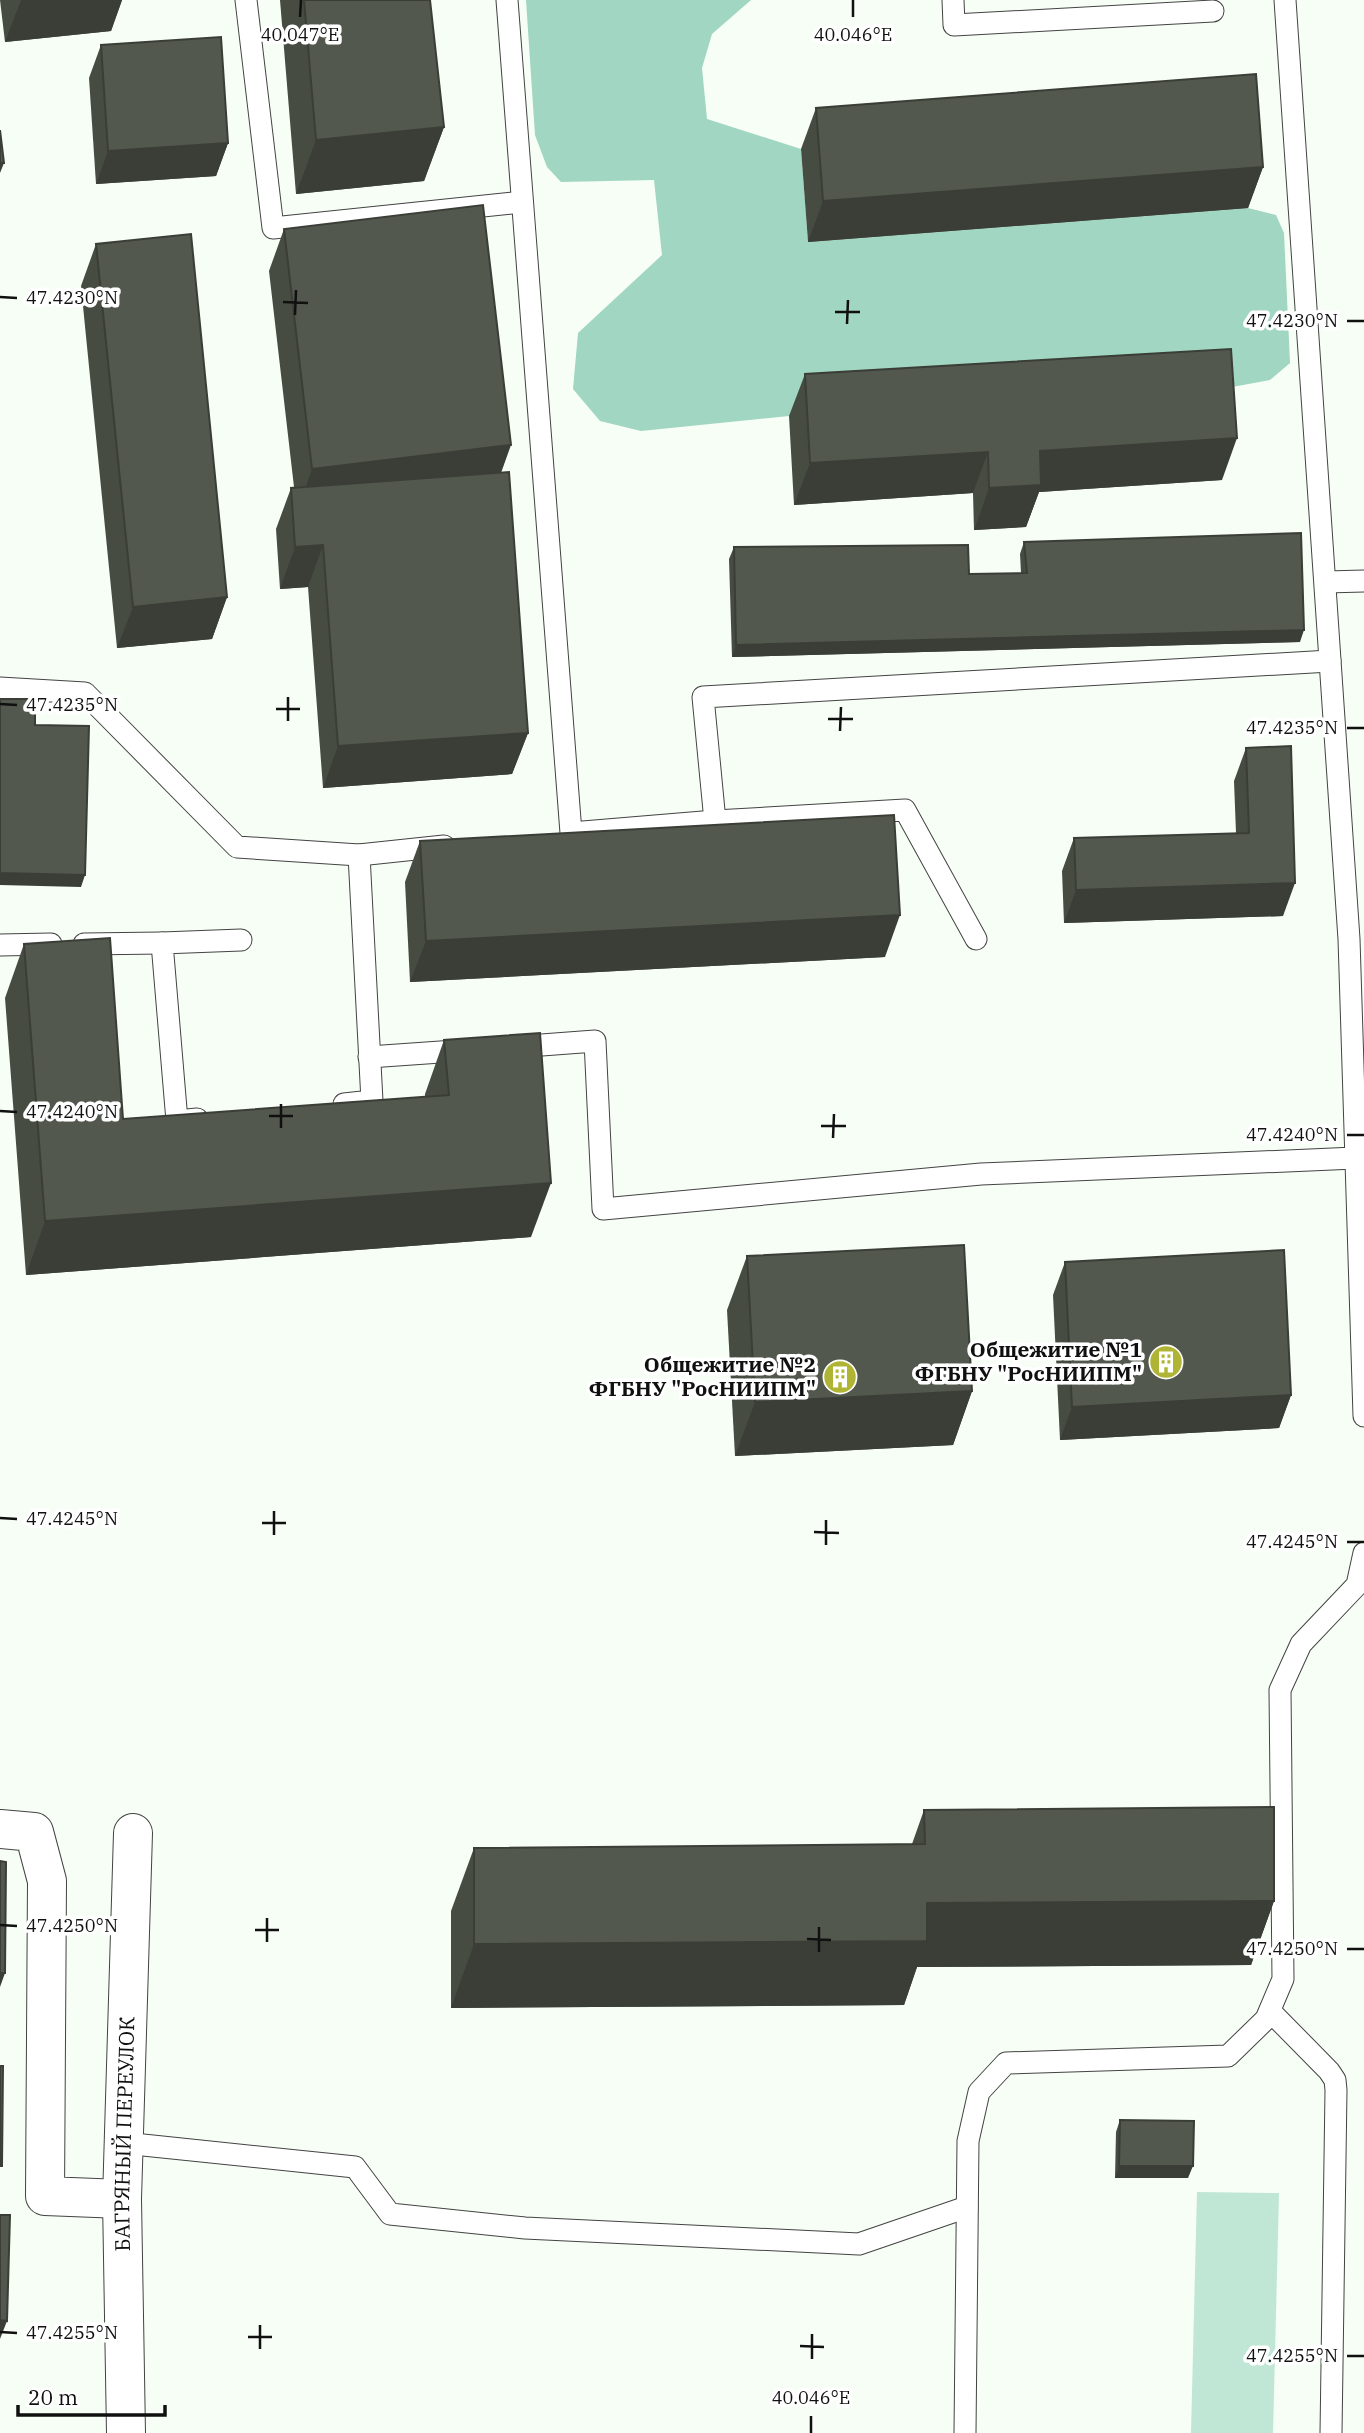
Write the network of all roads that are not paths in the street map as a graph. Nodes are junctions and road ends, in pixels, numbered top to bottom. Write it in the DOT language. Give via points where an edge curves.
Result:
graph roads {
  1 [pos="246,0"];
  2 [pos="507,0"];
  3 [pos="953,0"];
  4 [pos="1284,0"];
  5 [pos="1213,12"];
  6 [pos="522,202"];
  7 [pos="1326,582"];
  8 [pos="1364,582"];
  9 [pos="1330,661"];
  10 [pos="0,688"];
  11 [pos="715,821"];
  12 [pos="571,833"];
  13 [pos="545,836"];
  14 [pos="465,844"];
  15 [pos="359,855"];
  16 [pos="976,939"];
  17 [pos="241,940"];
  18 [pos="162,943"];
  19 [pos="0,944"];
  20 [pos="369,1057"];
  21 [pos="320,1107"];
  22 [pos="216,1117"];
  23 [pos="1355,1158"];
  24 [pos="1364,1416"];
  25 [pos="1364,1553"];
  26 [pos="0,1829"];
  27 [pos="133,1833"];
  28 [pos="1270,2011"];
  29 [pos="124,2143"];
  30 [pos="122,2199"];
  31 [pos="967,2207"];
  32 [pos="126,2433"];
  33 [pos="965,2433"];
  34 [pos="1331,2433"];
  1 -- 6 [label="lane" via="273,228"];
  2 -- 6 [label="lane"];
  3 -- 5 [label="lane" via="954,25"];
  4 -- 7 [label="lane"];
  6 -- 12 [label="lane"];
  7 -- 8 [label="lane"];
  7 -- 9 [label="lane"];
  9 -- 11 [label="lane" via="703,697"];
  9 -- 23 [label="lane" via="1349,939"];
  10 -- 15 [label="lane" via="85,693 237,847"];
  11 -- 12 [label="lane"];
  11 -- 16 [label="lane" via="905,810"];
  12 -- 13 [label="lane"];
  14 -- 15 [label="lane"];
  15 -- 20 [label="lane"];
  17 -- 18 [label="lane"];
  18 -- 19 [label="lane"];
  18 -- 22 [label="lane" via="177,1121"];
  20 -- 21 [label="lane" via="373,1101"];
  20 -- 23 [label="lane" via="594,1041 603,1209 981,1174"];
  23 -- 24 [label="lane"];
  25 -- 28 [label="lane" via="1357,1585 1301,1644 1280,1690 1283,1979"];
  26 -- 30 [label="street" via="34,1832 47,1881 45,2196"];
  27 -- 29 [label="street, БАГРЯНЫЙ ПЕРЕУЛОК"];
  28 -- 31 [label="lane" via="1228,2056 1006,2063 979,2092 968,2141"];
  28 -- 34 [label="lane" via="1335,2080"];
  29 -- 30 [label="street, БАГРЯНЫЙ ПЕРЕУЛОК"];
  29 -- 31 [label="lane" via="355,2167 390,2214 525,2228 859,2244"];
  30 -- 32 [label="street, БАГРЯНЫЙ ПЕРЕУЛОК"];
  31 -- 33 [label="lane"];
}
